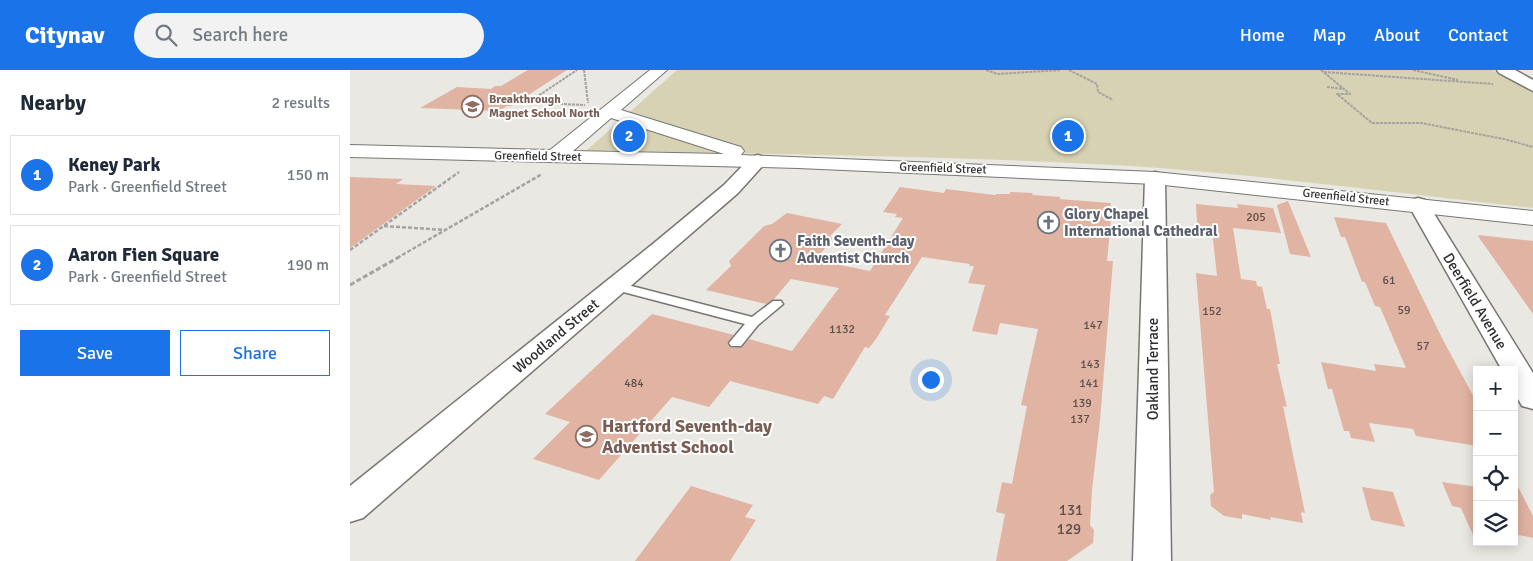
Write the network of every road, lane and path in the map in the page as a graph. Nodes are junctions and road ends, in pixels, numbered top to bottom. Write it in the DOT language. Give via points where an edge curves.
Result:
graph roads {
  1 [pos="577,70"];
  2 [pos="584,70"];
  3 [pos="659,70"];
  4 [pos="986,70"];
  5 [pos="1060,70"];
  6 [pos="1069,70"];
  7 [pos="1321,70"];
  8 [pos="1413,70"];
  9 [pos="1504,70"];
  10 [pos="1324,72"];
  11 [pos="1466,82"];
  12 [pos="1501,85"];
  13 [pos="1533,86"];
  14 [pos="1327,87"];
  15 [pos="1344,89"];
  16 [pos="1113,100"];
  17 [pos="516,102"];
  18 [pos="528,102"];
  19 [pos="609,112"];
  20 [pos="1533,147"];
  21 [pos="350,151"];
  22 [pos="758,161"];
  23 [pos="552,164"];
  24 [pos="466,167"];
  25 [pos="1155,178"];
  26 [pos="1418,204"];
  27 [pos="1533,218"];
  28 [pos="383,226"];
  29 [pos="445,230"];
  30 [pos="350,250"];
  31 [pos="350,285"];
  32 [pos="616,286"];
  33 [pos="777,304"];
  34 [pos="754,322"];
  35 [pos="736,344"];
  36 [pos="1533,398"];
  37 [pos="350,507"];
  38 [pos="1152,561"];
  1 -- 18 [label="path"];
  2 -- 18 [label="path" via="586,104"];
  3 -- 19 [label="street"];
  4 -- 5 [label="path" via="998,74"];
  6 -- 16 [label="path" via="1097,84 1098,92"];
  7 -- 10 [label="path"];
  8 -- 11 [label="path"];
  9 -- 13 [label="street"];
  10 -- 11 [label="path"];
  10 -- 15 [label="path"];
  11 -- 12 [label="path"];
  14 -- 15 [label="path"];
  15 -- 20 [label="path" via="1350,94 1336,94 1372,123 1421,123"];
  17 -- 18 [label="path"];
  19 -- 22 [label="street"];
  19 -- 23 [label="street"];
  21 -- 23 [label="street, Greenfield Street"];
  22 -- 23 [label="street, Greenfield Street"];
  22 -- 25 [label="street, Greenfield Street"];
  22 -- 32 [label="street, Woodland Street" via="731,189"];
  23 -- 29 [label="path"];
  24 -- 28 [label="path"];
  25 -- 26 [label="street, Greenfield Street"];
  25 -- 38 [label="street, Oakland Terrace"];
  26 -- 27 [label="street, Greenfield Street"];
  26 -- 36 [label="street, Deerfield Avenue"];
  28 -- 29 [label="path"];
  28 -- 30 [label="path"];
  29 -- 31 [label="path"];
  32 -- 34 [label="lane"];
  32 -- 37 [label="street, Woodland Street"];
  33 -- 34 [label="lane"];
  34 -- 35 [label="lane"];
}
